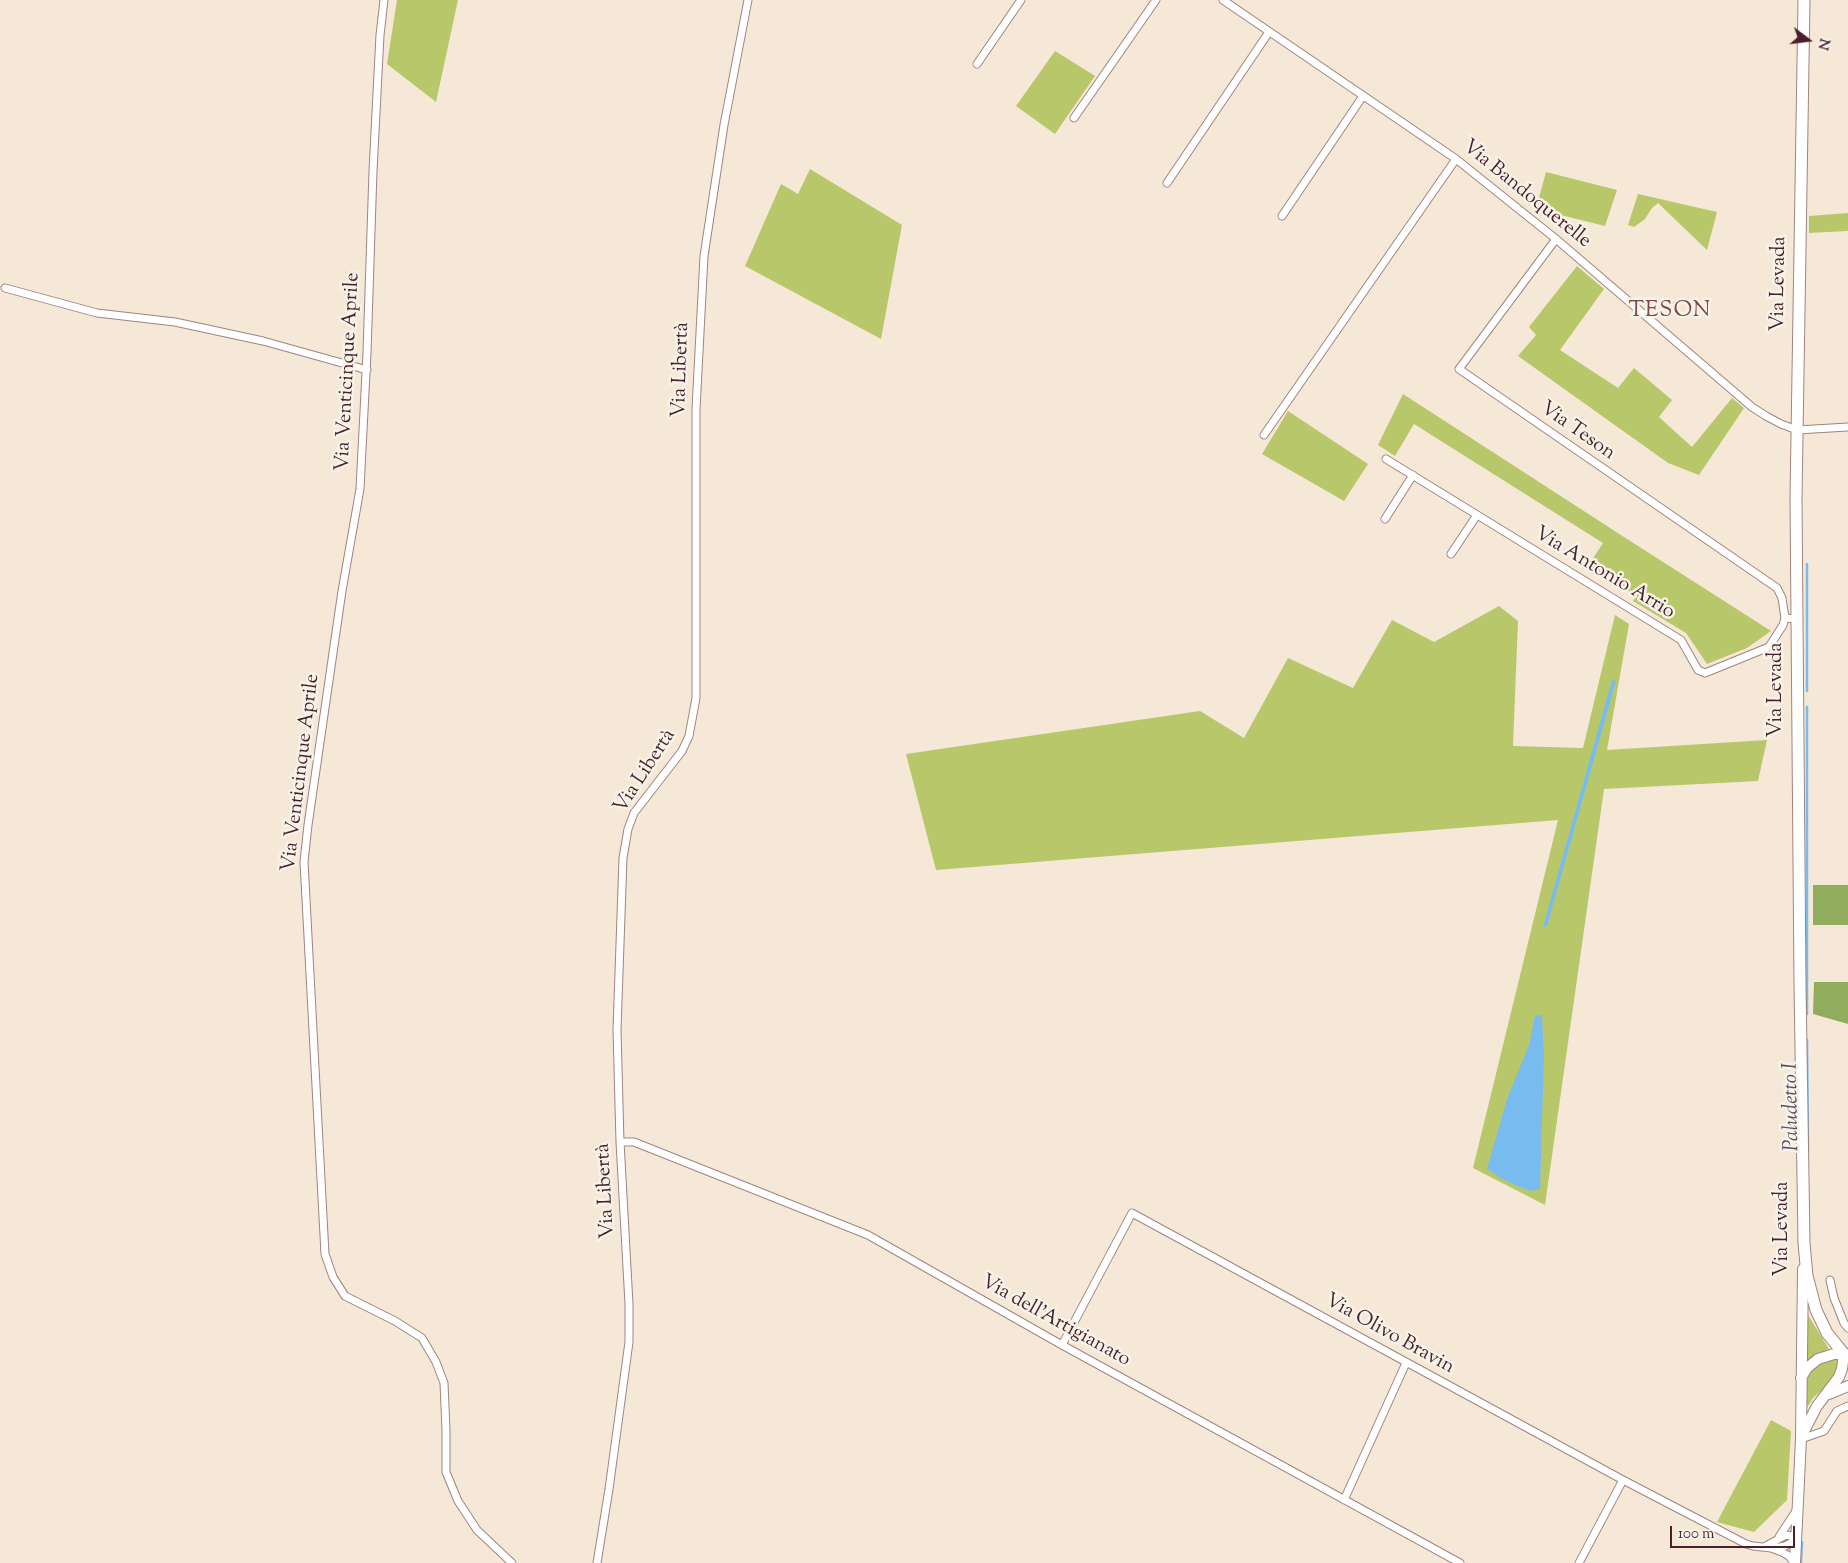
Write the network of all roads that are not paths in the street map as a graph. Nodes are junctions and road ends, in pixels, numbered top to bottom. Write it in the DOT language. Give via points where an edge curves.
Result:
graph roads {
  1 [pos="384,0"];
  2 [pos="748,0"];
  3 [pos="1021,0"];
  4 [pos="1156,0"];
  5 [pos="1223,0"];
  6 [pos="1804,0"];
  7 [pos="1269,32"];
  8 [pos="977,64"];
  9 [pos="1363,96"];
  10 [pos="1074,118"];
  11 [pos="1456,158"];
  12 [pos="1167,183"];
  13 [pos="1282,216"];
  14 [pos="1556,239"];
  15 [pos="5,288"];
  16 [pos="367,370"];
  17 [pos="1848,426"];
  18 [pos="1796,430"];
  19 [pos="1264,435"];
  20 [pos="1386,458"];
  21 [pos="1412,475"];
  22 [pos="1477,515"];
  23 [pos="1386,519"];
  24 [pos="1451,554"];
  25 [pos="1790,618"];
  26 [pos="620,1142"];
  27 [pos="1804,1243"];
  28 [pos="1830,1280"];
  29 [pos="1848,1328"];
  30 [pos="1062,1345"];
  31 [pos="1846,1356"];
  32 [pos="1406,1363"];
  33 [pos="1800,1379"];
  34 [pos="1848,1386"];
  35 [pos="1826,1395"];
  36 [pos="1848,1406"];
  37 [pos="1801,1439"];
  38 [pos="1622,1480"];
  39 [pos="1344,1500"];
  40 [pos="1797,1510"];
  41 [pos="1779,1538"];
  42 [pos="1796,1539"];
  43 [pos="1768,1547"];
  44 [pos="512,1563"];
  45 [pos="597,1563"];
  46 [pos="1460,1563"];
  47 [pos="1579,1563"];
  48 [pos="1794,1563"];
  1 -- 16 [label="street, Via Venticinque Aprile" via="374,161"];
  2 -- 26 [label="street, Via Libertà" via="704,256 696,409 695,708 682,751 634,813 623,858 616,1030"];
  3 -- 8 [label="street"];
  4 -- 10 [label="street"];
  5 -- 7 [label="street, Via Bandoquerelle"];
  6 -- 18 [label="main road, Via Levada"];
  7 -- 9 [label="street, Via Bandoquerelle"];
  7 -- 12 [label="street"];
  9 -- 11 [label="street, Via Bandoquerelle"];
  9 -- 13 [label="street"];
  11 -- 14 [label="street, Via Bandoquerelle"];
  11 -- 19 [label="street"];
  14 -- 18 [label="street, Via Bandoquerelle" via="1752,407"];
  14 -- 25 [label="street, Via Teson" via="1459,369 1777,588"];
  15 -- 16 [label="street" via="96,313 175,322 264,341"];
  16 -- 44 [label="street, Via Venticinque Aprile" via="360,489 342,591 304,862 324,1254 345,1296 422,1338 432,1354 444,1383 446,1472 458,1501 477,1530"];
  17 -- 18 [label="street"];
  18 -- 25 [label="main road, Via Levada"];
  20 -- 21 [label="street, Via Antonio Arrio"];
  21 -- 22 [label="street, Via Antonio Arrio"];
  21 -- 23 [label="street"];
  22 -- 24 [label="street"];
  22 -- 25 [label="street, Via Antonio Arrio" via="1681,640 1698,670 1705,673 1769,647"];
  25 -- 27 [label="main road, Via Levada"];
  26 -- 30 [label="street, Via dell'Artigianato" via="634,1142 868,1235"];
  26 -- 45 [label="street, Via Libertà" via="629,1342"];
  27 -- 31 [label="main road" via="1807,1276 1816,1310 1827,1333"];
  27 -- 33 [label="main road, Via Levada"];
  28 -- 29 [label="street" via="1834,1298"];
  30 -- 32 [label="street, Via Olivo Bravin" via="1132,1213"];
  30 -- 39 [label="street, Via dell'Artigianato"];
  31 -- 33 [label="main road" via="1834,1354 1818,1359"];
  31 -- 35 [label="main road, Via Levada" via="1839,1378"];
  32 -- 38 [label="street, Via Olivo Bravin"];
  32 -- 39 [label="street"];
  33 -- 37 [label="main road, Via Levada"];
  34 -- 35 [label="main road"];
  35 -- 37 [label="main road, Via Levada" via="1810,1417"];
  36 -- 37 [label="street" via="1837,1411 1824,1431"];
  37 -- 40 [label="main road, Via Levada"];
  38 -- 43 [label="street, Via Olivo Bravin" via="1746,1544"];
  38 -- 47 [label="street"];
  39 -- 46 [label="street, Via dell'Artigianato"];
  40 -- 41 [label="street"];
  40 -- 42 [label="main road, Via Levada"];
  41 -- 42 [label="street" via="1786,1535"];
  41 -- 43 [label="street"];
  42 -- 43 [label="street" via="1785,1546"];
  42 -- 48 [label="main road, Via Levada"];
  43 -- 48 [label="street, Via Olivo Bravin" via="1789,1556"];
}
